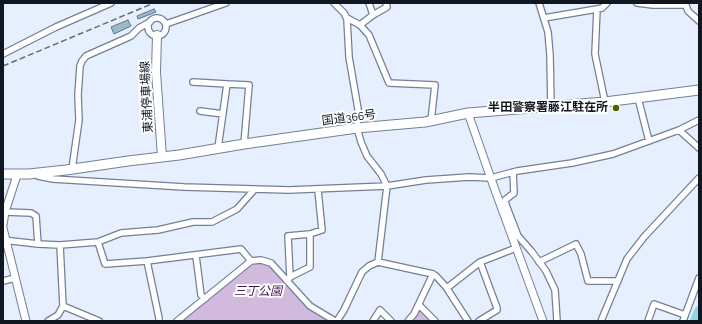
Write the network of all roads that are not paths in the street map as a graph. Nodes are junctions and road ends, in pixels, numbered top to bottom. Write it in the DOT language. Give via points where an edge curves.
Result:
graph roads {
  1 [pos="110,3"];
  2 [pos="226,3"];
  3 [pos="334,3"];
  4 [pos="369,3"];
  5 [pos="386,3"];
  6 [pos="539,3"];
  7 [pos="606,3"];
  8 [pos="637,3"];
  9 [pos="684,4"];
  10 [pos="597,9"];
  11 [pos="373,14"];
  12 [pos="347,18"];
  13 [pos="544,18"];
  14 [pos="699,20"];
  15 [pos="150,22"];
  16 [pos="166,24"];
  17 [pos="360,25"];
  18 [pos="157,35"];
  19 [pos="3,54"];
  20 [pos="193,82"];
  21 [pos="227,84"];
  22 [pos="699,90"];
  23 [pos="638,98"];
  24 [pos="605,102"];
  25 [pos="551,107"];
  26 [pos="200,111"];
  27 [pos="468,113"];
  28 [pos="223,114"];
  29 [pos="699,120"];
  30 [pos="430,121"];
  31 [pos="357,128"];
  32 [pos="679,130"];
  33 [pos="649,141"];
  34 [pos="244,144"];
  35 [pos="218,148"];
  36 [pos="699,148"];
  37 [pos="162,157"];
  38 [pos="72,169"];
  39 [pos="513,172"];
  40 [pos="3,174"];
  41 [pos="29,174"];
  42 [pos="17,175"];
  43 [pos="491,178"];
  44 [pos="699,178"];
  45 [pos="387,186"];
  46 [pos="254,190"];
  47 [pos="318,190"];
  48 [pos="5,212"];
  49 [pos="3,225"];
  50 [pos="3,228"];
  51 [pos="310,234"];
  52 [pos="4,240"];
  53 [pos="98,242"];
  54 [pos="38,244"];
  55 [pos="60,245"];
  56 [pos="516,248"];
  57 [pos="196,256"];
  58 [pos="147,261"];
  59 [pos="251,261"];
  60 [pos="378,262"];
  61 [pos="480,262"];
  62 [pos="539,262"];
  63 [pos="433,274"];
  64 [pos="15,278"];
  65 [pos="699,278"];
  66 [pos="289,279"];
  67 [pos="3,281"];
  68 [pos="618,281"];
  69 [pos="447,288"];
  70 [pos="205,299"];
  71 [pos="419,305"];
  72 [pos="64,306"];
  73 [pos="685,315"];
  74 [pos="26,321"];
  75 [pos="48,321"];
  76 [pos="99,321"];
  77 [pos="159,321"];
  78 [pos="177,321"];
  79 [pos="336,321"];
  80 [pos="373,321"];
  81 [pos="391,321"];
  82 [pos="408,321"];
  83 [pos="435,321"];
  84 [pos="468,321"];
  85 [pos="479,321"];
  86 [pos="543,321"];
  87 [pos="557,321"];
  88 [pos="601,321"];
  89 [pos="648,321"];
  90 [pos="683,321"];
  1 -- 19 [label="street"];
  2 -- 16 [label="street"];
  3 -- 12 [label="street"];
  4 -- 11 [label="street"];
  5 -- 11 [label="street" via="387,7"];
  6 -- 13 [label="street"];
  7 -- 10 [label="street"];
  8 -- 9 [label="street"];
  9 -- 14 [label="street"];
  10 -- 13 [label="street"];
  10 -- 24 [label="street" via="595,54"];
  11 -- 17 [label="street"];
  12 -- 17 [label="street"];
  12 -- 31 [label="street" via="349,57 358,109"];
  13 -- 25 [label="street" via="548,28"];
  15 -- 16 [label="street" via="160,18"];
  15 -- 18 [label="street" via="150,30"];
  15 -- 38 [label="street" via="131,36 86,56 82,61 78,94 79,120"];
  16 -- 18 [label="street" via="164,33"];
  17 -- 30 [label="street" via="369,35 389,83 435,85"];
  18 -- 37 [label="main road, 東浦停車場線" via="156,72"];
  20 -- 21 [label="street"];
  21 -- 28 [label="street"];
  21 -- 34 [label="street" via="249,85"];
  22 -- 23 [label="highway, 国道366号"];
  23 -- 24 [label="highway, 国道366号"];
  23 -- 33 [label="street"];
  24 -- 25 [label="highway, 国道366号"];
  25 -- 27 [label="highway, 国道366号"];
  26 -- 28 [label="street"];
  27 -- 30 [label="highway, 国道366号"];
  27 -- 43 [label="street"];
  28 -- 35 [label="street"];
  29 -- 32 [label="street"];
  30 -- 31 [label="highway, 国道366号"];
  31 -- 34 [label="highway, 国道366号"];
  31 -- 45 [label="street" via="365,153"];
  32 -- 33 [label="street"];
  32 -- 36 [label="street"];
  33 -- 39 [label="street" via="607,156"];
  34 -- 35 [label="highway, 国道366号"];
  35 -- 37 [label="highway, 国道366号"];
  37 -- 38 [label="highway, 国道366号"];
  38 -- 41 [label="highway, 国道366号"];
  39 -- 43 [label="street"];
  39 -- 62 [label="street" via="514,193 505,200 506,205 518,236"];
  40 -- 42 [label="highway, 国道366号"];
  41 -- 42 [label="highway, 国道366号"];
  41 -- 46 [label="street" via="53,179"];
  42 -- 48 [label="street"];
  43 -- 45 [label="street" via="461,177"];
  43 -- 56 [label="street"];
  44 -- 68 [label="street" via="644,237 627,259"];
  45 -- 47 [label="street"];
  45 -- 60 [label="street"];
  46 -- 47 [label="street"];
  46 -- 53 [label="street" via="237,209 212,222 193,222 158,230 121,234"];
  47 -- 51 [label="street" via="322,230"];
  48 -- 49 [label="street"];
  48 -- 54 [label="street" via="31,213 36,216"];
  50 -- 52 [label="street"];
  51 -- 66 [label="street" via="310,267"];
  51 -- 66 [label="street" via="288,236"];
  52 -- 54 [label="street"];
  52 -- 64 [label="street"];
  53 -- 55 [label="street"];
  53 -- 58 [label="street" via="105,264"];
  54 -- 55 [label="street"];
  55 -- 72 [label="street"];
  56 -- 61 [label="street"];
  56 -- 86 [label="street"];
  57 -- 58 [label="street"];
  57 -- 59 [label="street" via="241,250"];
  57 -- 70 [label="street" via="202,295"];
  58 -- 77 [label="street"];
  59 -- 66 [label="street" via="262,260 271,263"];
  59 -- 70 [label="street"];
  60 -- 63 [label="street"];
  60 -- 79 [label="street" via="362,272"];
  61 -- 69 [label="street"];
  61 -- 85 [label="street" via="497,310"];
  62 -- 68 [label="street" via="576,244 588,281"];
  62 -- 87 [label="street" via="555,290"];
  63 -- 69 [label="street"];
  63 -- 71 [label="street"];
  64 -- 67 [label="street"];
  64 -- 74 [label="street"];
  65 -- 73 [label="street"];
  66 -- 79 [label="street" via="310,306"];
  68 -- 88 [label="street"];
  69 -- 84 [label="street"];
  70 -- 78 [label="street"];
  71 -- 82 [label="street"];
  71 -- 83 [label="street"];
  72 -- 75 [label="street" via="58,316"];
  72 -- 76 [label="street"];
  73 -- 89 [label="street" via="654,304"];
  73 -- 90 [label="street"];
  80 -- 81 [label="street" via="380,310"];
}
